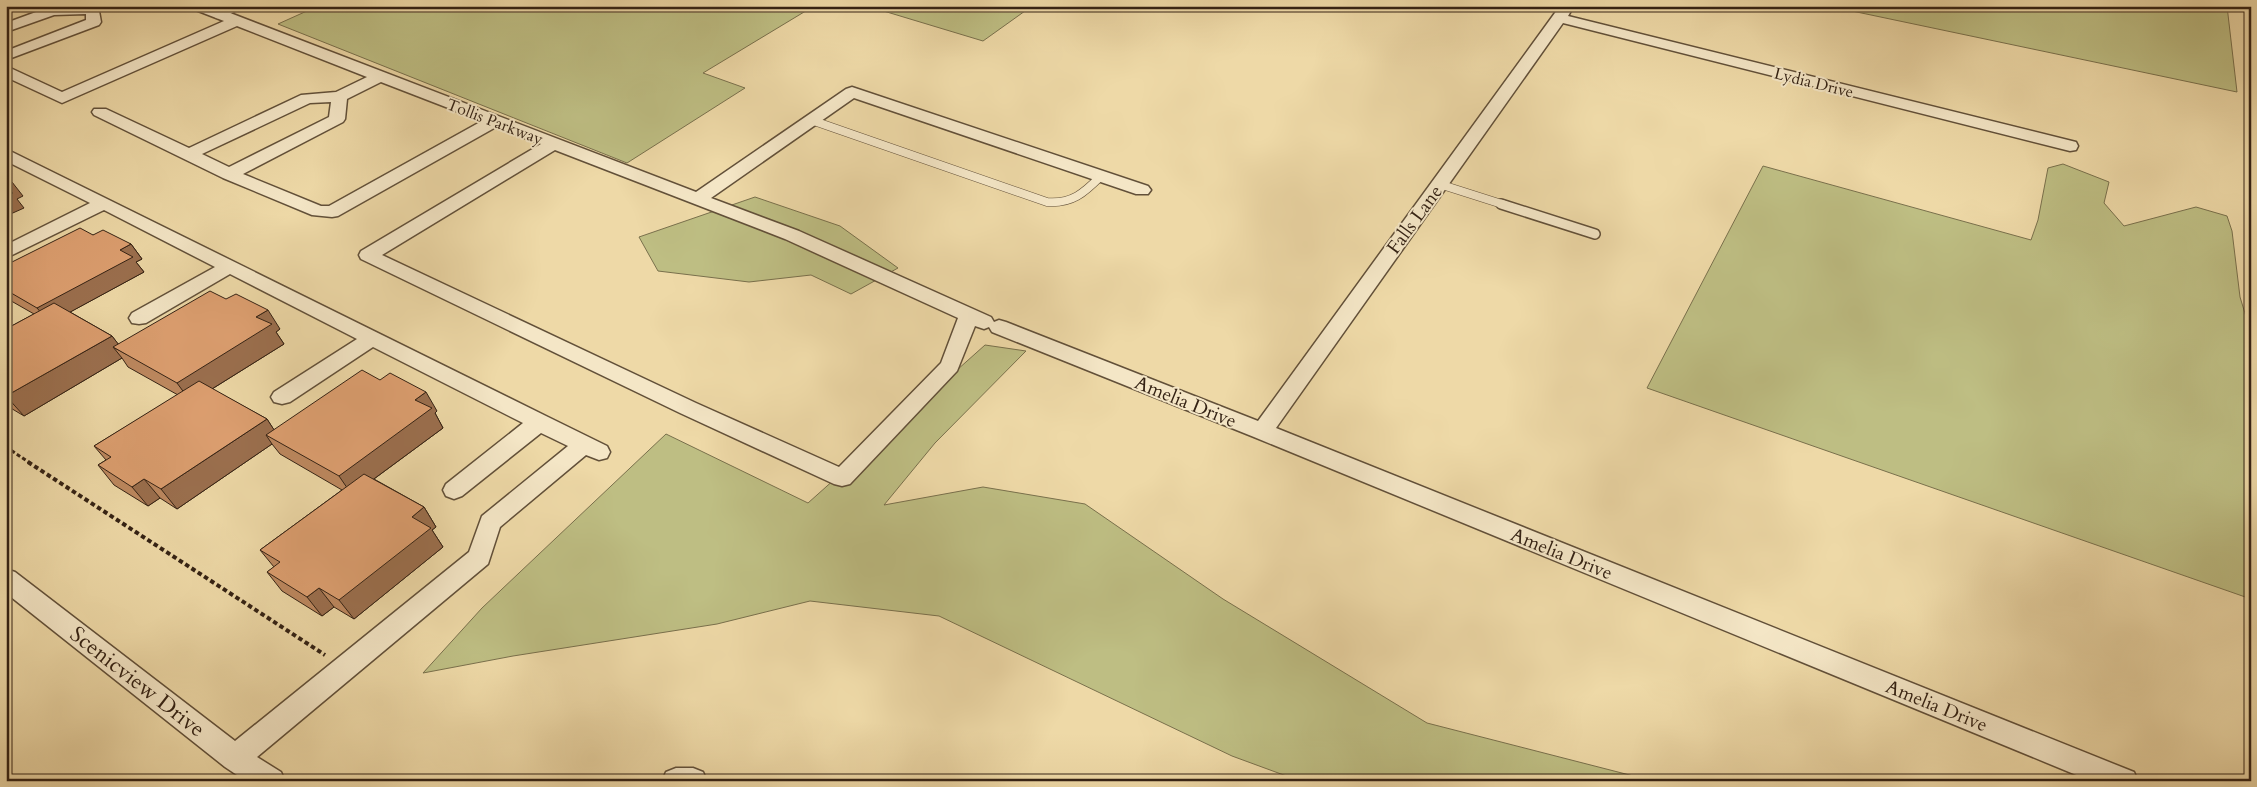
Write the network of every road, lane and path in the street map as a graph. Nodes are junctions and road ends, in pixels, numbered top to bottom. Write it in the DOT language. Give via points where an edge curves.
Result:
graph roads {
  1 [pos="198,6"];
  2 [pos="96,8"];
  3 [pos="1563,12"];
  4 [pos="237,14"];
  5 [pos="6,28"];
  6 [pos="6,56"];
  7 [pos="6,71"];
  8 [pos="380,76"];
  9 [pos="339,97"];
  10 [pos="100,112"];
  11 [pos="811,120"];
  12 [pos="494,121"];
  13 [pos="553,144"];
  14 [pos="2070,146"];
  15 [pos="6,154"];
  16 [pos="189,154"];
  17 [pos="229,174"];
  18 [pos="1101,176"];
  19 [pos="1439,184"];
  20 [pos="1142,190"];
  21 [pos="697,199"];
  22 [pos="105,203"];
  23 [pos="1595,234"];
  24 [pos="792,235"];
  25 [pos="6,252"];
  26 [pos="230,266"];
  27 [pos="139,318"];
  28 [pos="984,321"];
  29 [pos="372,338"];
  30 [pos="282,397"];
  31 [pos="540,422"];
  32 [pos="1262,431"];
  33 [pos="6,447"];
  34 [pos="454,490"];
  35 [pos="6,579"];
  36 [pos="345,668"];
  37 [pos="235,758"];
  38 [pos="271,781"];
  39 [pos="676,781"];
  40 [pos="693,781"];
  41 [pos="2124,781"];
  1 -- 4 [label="street, Tollis Parkway" via="218,14"];
  2 -- 5 [label="street" via="52,10"];
  2 -- 6 [label="street" via="94,22"];
  3 -- 14 [label="street, Lydia Drive"];
  3 -- 19 [label="street, Falls Lane"];
  4 -- 7 [label="street" via="62,98"];
  4 -- 8 [label="street, Tollis Parkway"];
  8 -- 9 [label="street"];
  8 -- 12 [label="street, Tollis Parkway"];
  9 -- 16 [label="street" via="307,98"];
  9 -- 17 [label="street" via="337,119"];
  10 -- 16 [label="street"];
  11 -- 18 [label="street" via="852,92"];
  11 -- 18 [label="lane" via="1047,202 1062,204 1078,198"];
  11 -- 21 [label="street"];
  12 -- 13 [label="street, Tollis Parkway"];
  12 -- 17 [label="street" via="332,212 318,211"];
  13 -- 21 [label="street, Tollis Parkway"];
  13 -- 28 [label="street" via="368,255 842,478 950,366"];
  15 -- 22 [label="street"];
  16 -- 17 [label="street"];
  18 -- 20 [label="street"];
  19 -- 23 [label="lane"];
  19 -- 32 [label="street, Falls Lane"];
  21 -- 24 [label="street, Tollis Parkway"];
  22 -- 25 [label="street"];
  22 -- 26 [label="street"];
  24 -- 28 [label="street, Amelia Drive"];
  26 -- 27 [label="street"];
  26 -- 29 [label="street"];
  28 -- 32 [label="street, Amelia Drive"];
  29 -- 30 [label="street"];
  29 -- 31 [label="street"];
  31 -- 34 [label="street"];
  31 -- 36 [label="street" via="592,449 490,522 479,558"];
  32 -- 41 [label="street, Amelia Drive"];
  33 -- 36 [label="path"];
  35 -- 37 [label="street, Scenicview Drive"];
  36 -- 37 [label="street"];
  37 -- 38 [label="street, Scenicview Drive"];
  39 -- 40 [label="street"];
}
